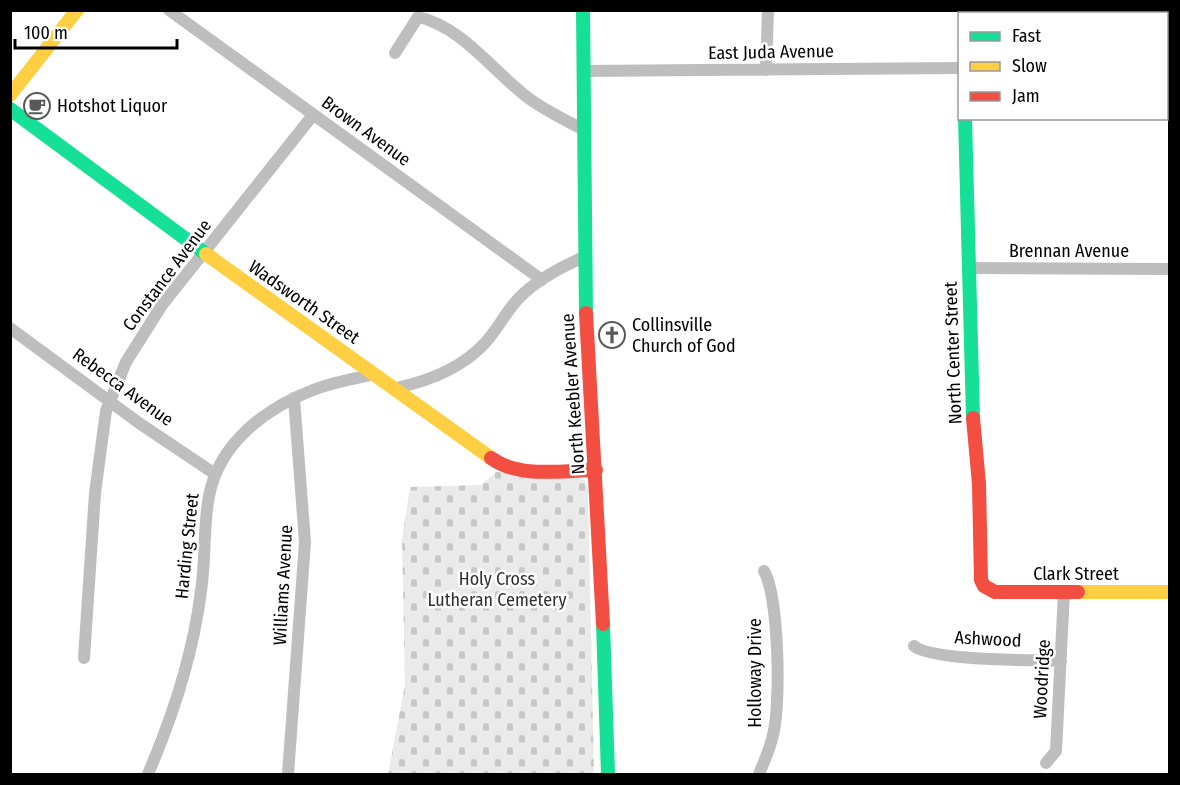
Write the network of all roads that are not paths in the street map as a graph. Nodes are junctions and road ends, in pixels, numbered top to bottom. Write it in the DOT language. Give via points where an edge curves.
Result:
graph roads {
  1 [pos="77,10"];
  2 [pos="169,10"];
  3 [pos="583,10"];
  4 [pos="768,10"];
  5 [pos="395,53"];
  6 [pos="958,68"];
  7 [pos="766,70"];
  8 [pos="583,72"];
  9 [pos="10,95"];
  10 [pos="10,108"];
  11 [pos="313,115"];
  12 [pos="965,120"];
  13 [pos="584,130"];
  14 [pos="205,253"];
  15 [pos="584,257"];
  16 [pos="969,268"];
  17 [pos="1170,269"];
  18 [pos="542,280"];
  19 [pos="10,328"];
  20 [pos="375,374"];
  21 [pos="396,388"];
  22 [pos="294,398"];
  23 [pos="109,401"];
  24 [pos="596,470"];
  25 [pos="215,474"];
  26 [pos="765,570"];
  27 [pos="984,586"];
  28 [pos="1064,592"];
  29 [pos="1170,592"];
  30 [pos="914,645"];
  31 [pos="84,658"];
  32 [pos="1061,661"];
  33 [pos="1046,763"];
  34 [pos="148,774"];
  35 [pos="288,774"];
  36 [pos="608,774"];
  37 [pos="759,774"];
  1 -- 9 [label="street"];
  2 -- 11 [label="street, Brown Avenue"];
  3 -- 8 [label="street, North Keebler Avenue"];
  4 -- 7 [label="street"];
  5 -- 13 [label="street" via="418,17 431,20 460,39 528,97"];
  6 -- 7 [label="street, East Juda Avenue"];
  7 -- 8 [label="street, East Juda Avenue"];
  8 -- 13 [label="street, North Keebler Avenue"];
  10 -- 14 [label="street, Wadsworth Street"];
  11 -- 14 [label="street, Constance Avenue"];
  11 -- 18 [label="street, Brown Avenue"];
  12 -- 16 [label="street, North Center Street"];
  13 -- 15 [label="street, North Keebler Avenue"];
  14 -- 20 [label="street, Wadsworth Street"];
  14 -- 23 [label="street, Constance Avenue" via="144,331"];
  15 -- 18 [label="street"];
  15 -- 24 [label="street, North Keebler Avenue"];
  16 -- 17 [label="street, Brennan Avenue"];
  16 -- 27 [label="street, North Center Street" via="972,412"];
  18 -- 21 [label="street" via="518,299 485,343 469,357 436,377"];
  19 -- 23 [label="street, Rebecca Avenue"];
  20 -- 21 [label="street, Wadsworth Street"];
  20 -- 22 [label="street, Harding Street" via="330,384"];
  21 -- 24 [label="street, Wadsworth Street" via="469,445 511,470"];
  22 -- 25 [label="street, Harding Street" via="245,431 230,447"];
  22 -- 35 [label="street, Williams Avenue" via="305,542"];
  23 -- 25 [label="street, Rebecca Avenue"];
  23 -- 31 [label="street, Constance Avenue" via="94,493"];
  24 -- 36 [label="street, North Keebler Avenue"];
  25 -- 34 [label="street, Harding Street" via="207,511 202,591 195,629 174,708"];
  26 -- 37 [label="street, Holloway Drive" via="774,600 777,714"];
  27 -- 28 [label="street, Clark Street" via="995,592"];
  28 -- 29 [label="street, Clark Street"];
  28 -- 32 [label="street, Woodridge"];
  30 -- 32 [label="street, Ashwood" via="943,654"];
  32 -- 33 [label="street, Woodridge" via="1056,751"];
}
